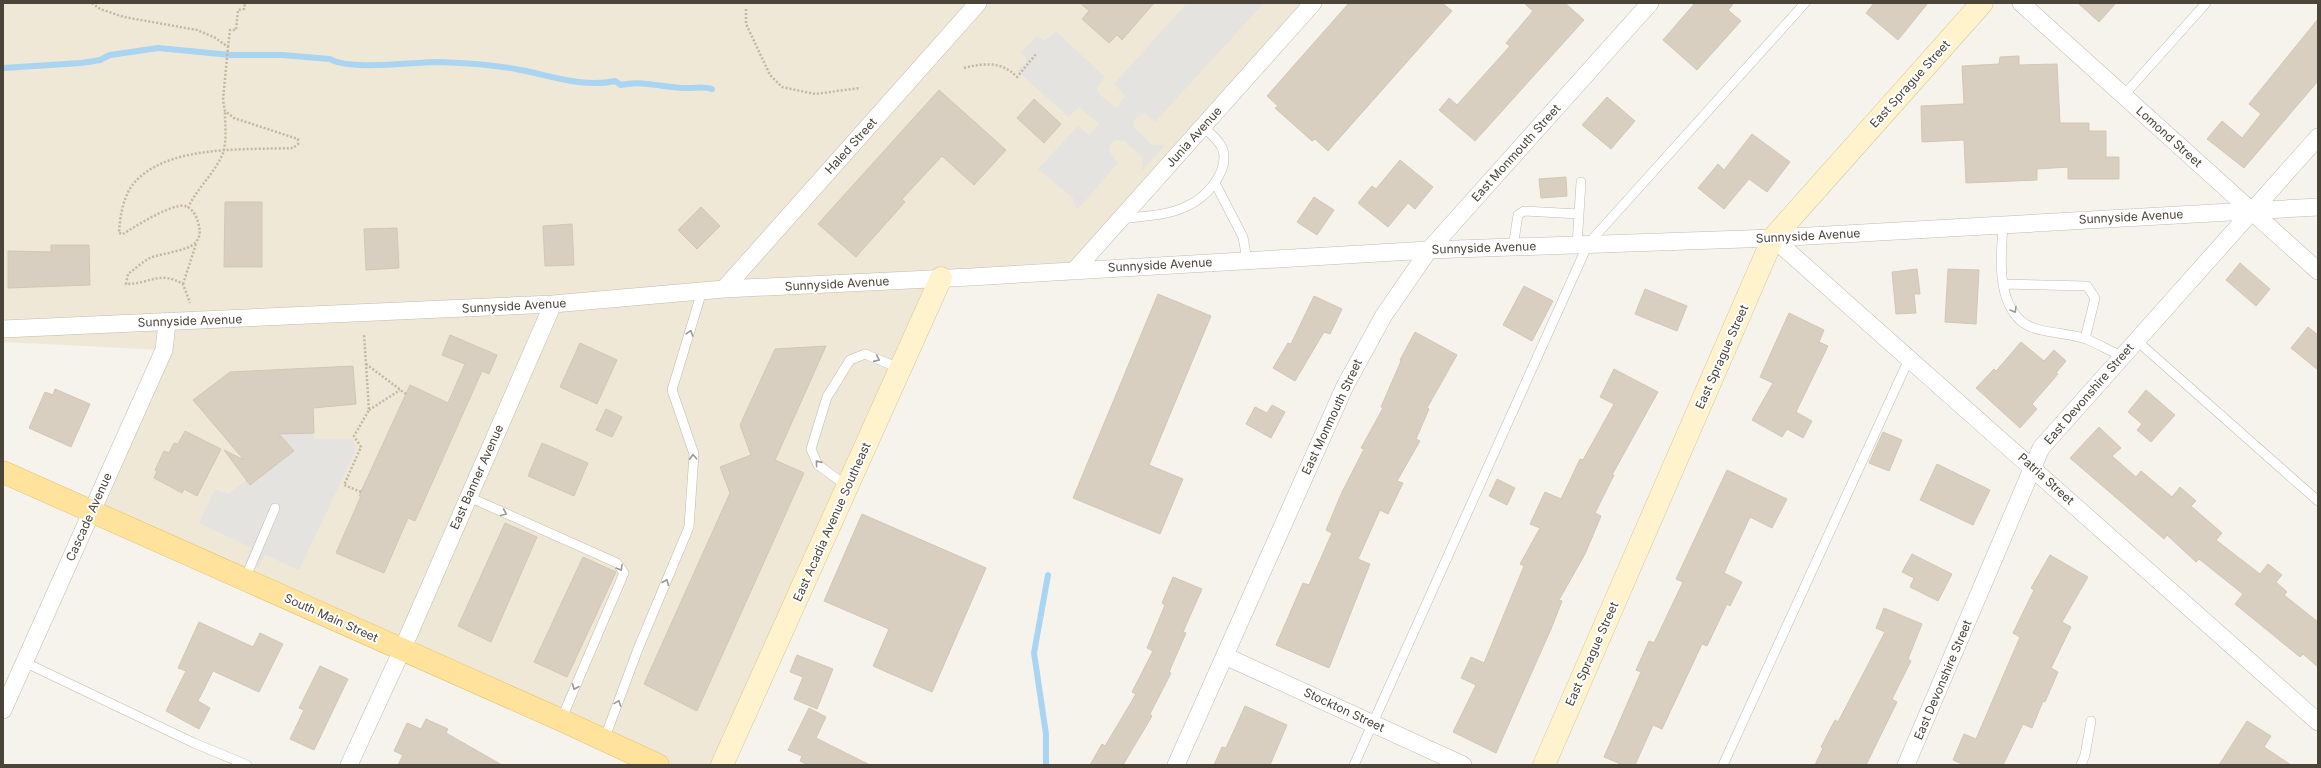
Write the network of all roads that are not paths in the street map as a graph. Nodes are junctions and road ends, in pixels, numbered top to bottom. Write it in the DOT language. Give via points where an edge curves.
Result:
graph roads {
  1 [pos="978,3"];
  2 [pos="1314,3"];
  3 [pos="1650,3"];
  4 [pos="1805,3"];
  5 [pos="1982,3"];
  6 [pos="2020,3"];
  7 [pos="2206,3"];
  8 [pos="2124,96"];
  9 [pos="1203,127"];
  10 [pos="2318,137"];
  11 [pos="1581,182"];
  12 [pos="1215,183"];
  13 [pos="2318,207"];
  14 [pos="2251,210"];
  15 [pos="1579,214"];
  16 [pos="1121,220"];
  17 [pos="2003,225"];
  18 [pos="1773,238"];
  19 [pos="1583,245"];
  20 [pos="1513,247"];
  21 [pos="1429,250"];
  22 [pos="1247,260"];
  23 [pos="1075,270"];
  24 [pos="2318,271"];
  25 [pos="941,278"];
  26 [pos="2003,284"];
  27 [pos="724,289"];
  28 [pos="702,291"];
  29 [pos="553,304"];
  30 [pos="167,323"];
  31 [pos="3,329"];
  32 [pos="2085,339"];
  33 [pos="2136,340"];
  34 [pos="2122,356"];
  35 [pos="1909,359"];
  36 [pos="901,370"];
  37 [pos="2034,469"];
  38 [pos="3,472"];
  39 [pos="848,487"];
  40 [pos="469,497"];
  41 [pos="2318,501"];
  42 [pos="275,508"];
  43 [pos="92,510"];
  44 [pos="245,579"];
  45 [pos="402,650"];
  46 [pos="1225,656"];
  47 [pos="24,662"];
  48 [pos="3,710"];
  49 [pos="561,720"];
  50 [pos="2091,721"];
  51 [pos="2318,722"];
  52 [pos="1372,723"];
  53 [pos="604,740"];
  54 [pos="247,765"];
  55 [pos="349,765"];
  56 [pos="658,765"];
  57 [pos="722,765"];
  58 [pos="1176,765"];
  59 [pos="1354,765"];
  60 [pos="1463,765"];
  61 [pos="1544,765"];
  62 [pos="1724,765"];
  63 [pos="1906,765"];
  64 [pos="2080,765"];
  1 -- 27 [label="street, Haled Street"];
  2 -- 9 [label="street, Junia Avenue"];
  3 -- 21 [label="street, East Monmouth Street"];
  4 -- 19 [label="lane"];
  5 -- 18 [label="main road, East Sprague Street"];
  6 -- 8 [label="street, Lomond Street"];
  7 -- 8 [label="lane"];
  8 -- 14 [label="street, Lomond Street"];
  9 -- 12 [label="lane" via="1217,140 1223,150 1224,167"];
  9 -- 16 [label="street, Junia Avenue"];
  10 -- 14 [label="street, East Devonshire Street"];
  11 -- 15 [label="lane"];
  12 -- 16 [label="lane" via="1186,207 1167,213"];
  12 -- 22 [label="lane" via="1243,237"];
  13 -- 14 [label="street, Sunnyside Avenue"];
  14 -- 17 [label="street, Sunnyside Avenue"];
  14 -- 24 [label="street, Lomond Street"];
  14 -- 33 [label="street, East Devonshire Street"];
  15 -- 19 [label="lane"];
  15 -- 20 [label="lane" via="1524,211 1518,215"];
  16 -- 23 [label="street, Junia Avenue"];
  17 -- 18 [label="street, Sunnyside Avenue"];
  17 -- 26 [label="lane" via="2000,260"];
  18 -- 19 [label="street, Sunnyside Avenue"];
  18 -- 35 [label="street, Patria Street"];
  18 -- 61 [label="main road, East Sprague Street"];
  19 -- 20 [label="street, Sunnyside Avenue"];
  19 -- 52 [label="lane" via="1451,552"];
  20 -- 21 [label="street, Sunnyside Avenue"];
  21 -- 22 [label="street, Sunnyside Avenue"];
  21 -- 46 [label="street, East Monmouth Street" via="1384,315 1345,386"];
  22 -- 23 [label="street, Sunnyside Avenue"];
  23 -- 25 [label="street, Sunnyside Avenue"];
  25 -- 27 [label="street, Sunnyside Avenue"];
  25 -- 36 [label="main road, East Acadia Avenue Southeast"];
  26 -- 32 [label="lane, one-way" via="2015,312 2022,321 2033,328"];
  26 -- 32 [label="lane" via="2088,286 2095,298"];
  27 -- 28 [label="street, Sunnyside Avenue"];
  28 -- 29 [label="street, Sunnyside Avenue"];
  53 -- 28 [label="lane, one-way" via="638,649 689,527 694,454 672,390"];
  29 -- 30 [label="street, Sunnyside Avenue"];
  29 -- 40 [label="street, East Banner Avenue"];
  30 -- 31 [label="street, Sunnyside Avenue"];
  30 -- 43 [label="street, Cascade Avenue" via="164,350"];
  32 -- 34 [label="lane"];
  33 -- 34 [label="street, East Devonshire Street"];
  33 -- 41 [label="lane"];
  34 -- 37 [label="street, East Devonshire Street" via="2041,448"];
  35 -- 37 [label="street, Patria Street"];
  35 -- 62 [label="lane"];
  36 -- 39 [label="main road, East Acadia Avenue Southeast"];
  39 -- 36 [label="lane, one-way" via="818,465 811,449 827,397 850,360 865,354"];
  37 -- 51 [label="street, Patria Street"];
  37 -- 63 [label="street, East Devonshire Street"];
  38 -- 43 [label="main road, South Main Street"];
  39 -- 57 [label="main road, East Acadia Avenue Southeast"];
  40 -- 45 [label="street, East Banner Avenue"];
  40 -- 49 [label="lane, one-way" via="618,563 624,573"];
  42 -- 44 [label="lane"];
  43 -- 44 [label="main road, South Main Street"];
  43 -- 47 [label="street, Cascade Avenue"];
  44 -- 45 [label="main road, South Main Street"];
  45 -- 49 [label="main road, South Main Street"];
  45 -- 55 [label="street, East Banner Avenue"];
  46 -- 52 [label="street, Stockton Street"];
  46 -- 58 [label="street, East Monmouth Street"];
  47 -- 48 [label="street, Cascade Avenue"];
  47 -- 54 [label="lane" via="194,743"];
  49 -- 53 [label="main road, South Main Street"];
  50 -- 64 [label="lane" via="2085,755"];
  52 -- 59 [label="lane"];
  52 -- 60 [label="street, Stockton Street"];
  53 -- 56 [label="main road, South Main Street"];
}
